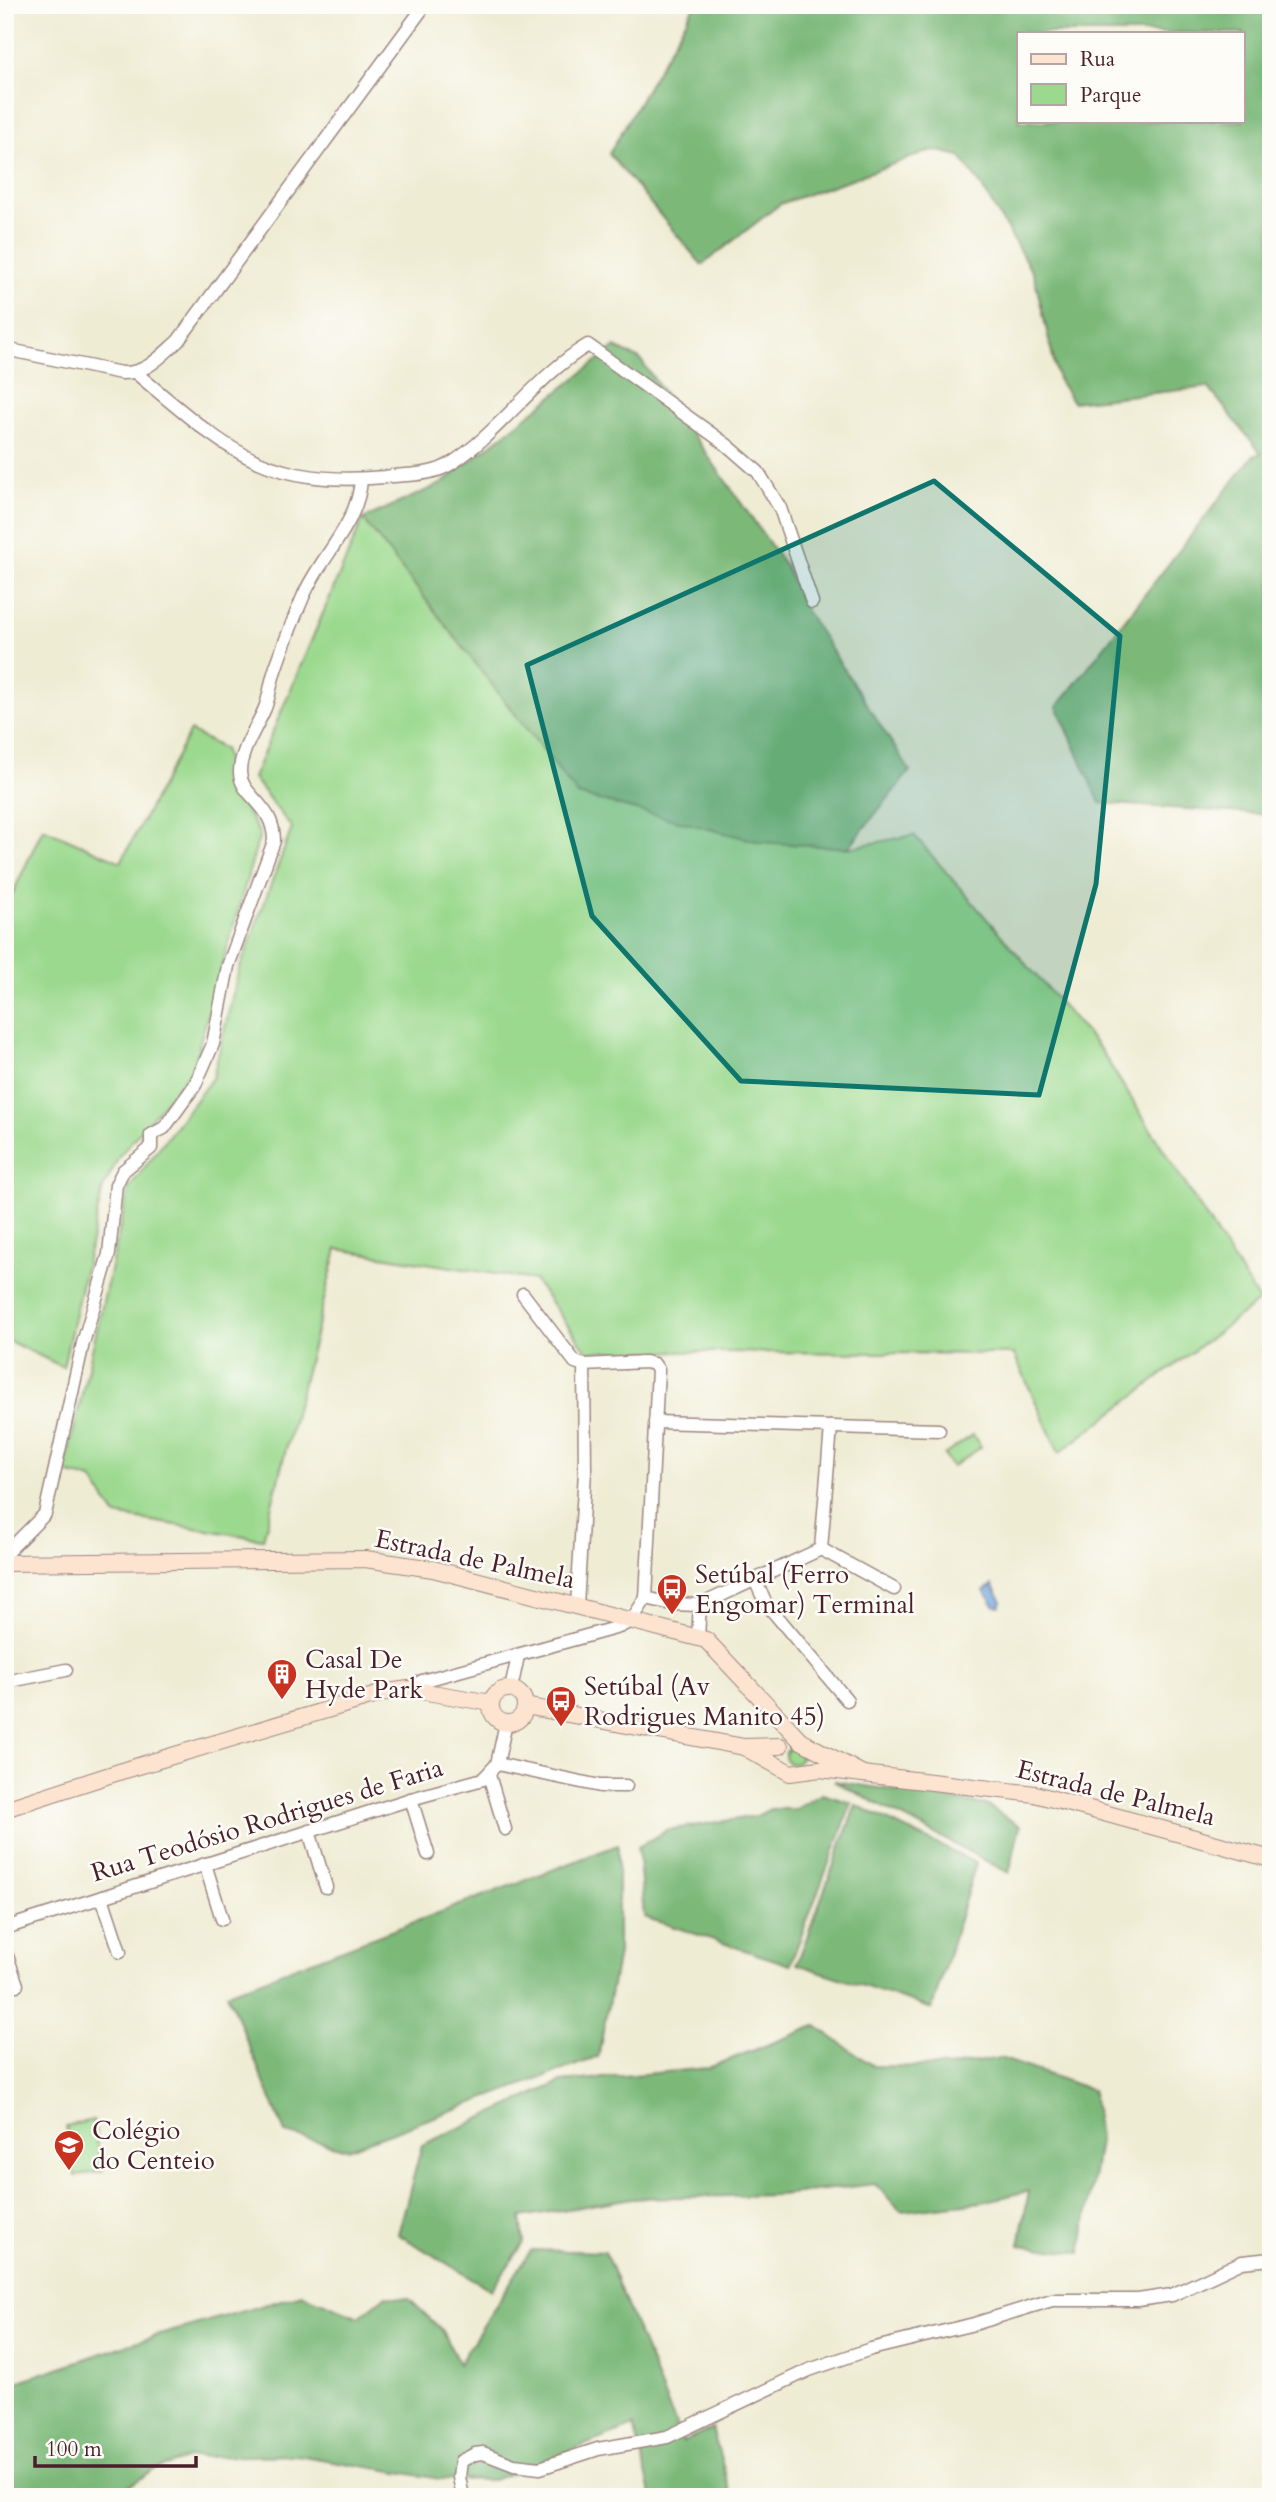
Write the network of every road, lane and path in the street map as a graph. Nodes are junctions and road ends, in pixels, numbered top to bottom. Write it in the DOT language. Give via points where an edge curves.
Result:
graph roads {
  1 [pos="425,5"];
  2 [pos="5,349"];
  3 [pos="136,373"];
  4 [pos="361,479"];
  5 [pos="812,602"];
  6 [pos="523,1294"];
  7 [pos="584,1365"];
  8 [pos="655,1422"];
  9 [pos="831,1427"];
  10 [pos="939,1430"];
  11 [pos="821,1549"];
  12 [pos="5,1555"];
  13 [pos="5,1563"];
  14 [pos="755,1580"];
  15 [pos="894,1589"];
  16 [pos="646,1598"];
  17 [pos="700,1605"];
  18 [pos="577,1606"];
  19 [pos="631,1621"];
  20 [pos="698,1637"];
  21 [pos="518,1656"];
  22 [pos="66,1670"];
  23 [pos="5,1682"];
  24 [pos="409,1689"];
  25 [pos="511,1689"];
  26 [pos="847,1700"];
  27 [pos="491,1703"];
  28 [pos="524,1706"];
  29 [pos="772,1711"];
  30 [pos="506,1723"];
  31 [pos="803,1743"];
  32 [pos="780,1745"];
  33 [pos="744,1747"];
  34 [pos="781,1768"];
  35 [pos="493,1769"];
  36 [pos="800,1772"];
  37 [pos="863,1774"];
  38 [pos="626,1786"];
  39 [pos="411,1799"];
  40 [pos="5,1809"];
  41 [pos="505,1829"];
  42 [pos="309,1831"];
  43 [pos="428,1854"];
  44 [pos="1271,1859"];
  45 [pos="205,1864"];
  46 [pos="326,1887"];
  47 [pos="102,1897"];
  48 [pos="222,1919"];
  49 [pos="5,1928"];
  50 [pos="5,1950"];
  51 [pos="120,1952"];
  52 [pos="17,1985"];
  53 [pos="1271,2259"];
  54 [pos="463,2497"];
  1 -- 3 [label="street" via="178,341"];
  2 -- 3 [label="street"];
  3 -- 4 [label="street" via="216,439 252,460 307,478"];
  4 -- 5 [label="street" via="429,472 453,463 555,369 588,345 758,472 780,508"];
  4 -- 12 [label="street" via="358,500 303,596 241,765 242,785 266,809 274,841 228,966 213,1044 195,1085 163,1128 151,1135 150,1148 123,1171 116,1185 108,1254 45,1514"];
  6 -- 7 [label="street" via="566,1353"];
  7 -- 8 [label="street" via="654,1364 658,1370"];
  7 -- 18 [label="street" via="586,1471"];
  8 -- 9 [label="street"];
  8 -- 16 [label="street"];
  9 -- 10 [label="street"];
  9 -- 11 [label="street"];
  11 -- 14 [label="street"];
  11 -- 15 [label="street"];
  13 -- 18 [label="street, Estrada de Palmela" via="365,1559 433,1569"];
  14 -- 17 [label="street"];
  14 -- 26 [label="street" via="765,1602"];
  16 -- 17 [label="street"];
  16 -- 19 [label="street"];
  17 -- 20 [label="street"];
  18 -- 19 [label="street, Estrada de Palmela"];
  19 -- 20 [label="street, Estrada de Palmela"];
  19 -- 21 [label="street"];
  20 -- 29 [label="street, Estrada de Palmela" via="712,1645"];
  21 -- 24 [label="street" via="422,1681"];
  21 -- 25 [label="street"];
  22 -- 23 [label="street"];
  24 -- 27 [label="street"];
  24 -- 40 [label="street"];
  25 -- 27 [label="street" via="500,1690"];
  25 -- 28 [label="street" via="523,1697"];
  27 -- 30 [label="street" via="496,1718"];
  28 -- 30 [label="street" via="516,1720"];
  28 -- 33 [label="street"];
  29 -- 31 [label="street, Estrada de Palmela"];
  29 -- 32 [label="street, Estrada de Palmela"];
  30 -- 35 [label="street"];
  31 -- 32 [label="street" via="791,1739"];
  31 -- 36 [label="street" via="810,1760"];
  31 -- 37 [label="street, Estrada de Palmela"];
  32 -- 33 [label="street"];
  32 -- 34 [label="street" via="776,1759"];
  33 -- 34 [label="street"];
  34 -- 36 [label="street"];
  35 -- 38 [label="street"];
  35 -- 39 [label="street, Rua Teodósio Rodrigues de Faria" via="476,1782"];
  35 -- 41 [label="street"];
  36 -- 37 [label="street, Estrada de Palmela" via="820,1769"];
  37 -- 44 [label="street, Estrada de Palmela" via="1035,1794"];
  39 -- 42 [label="street, Rua Teodósio Rodrigues de Faria"];
  39 -- 43 [label="street"];
  42 -- 45 [label="street, Rua Teodósio Rodrigues de Faria"];
  42 -- 46 [label="street"];
  45 -- 47 [label="street, Rua Teodósio Rodrigues de Faria"];
  45 -- 48 [label="street"];
  47 -- 49 [label="street, Rua Teodósio Rodrigues de Faria"];
  47 -- 51 [label="street"];
  50 -- 52 [label="street"];
  53 -- 54 [label="street" via="1242,2262 1172,2295 1138,2300 1052,2300 871,2349 809,2370 667,2437 598,2449 533,2468 475,2454 461,2461 458,2469"];
}
